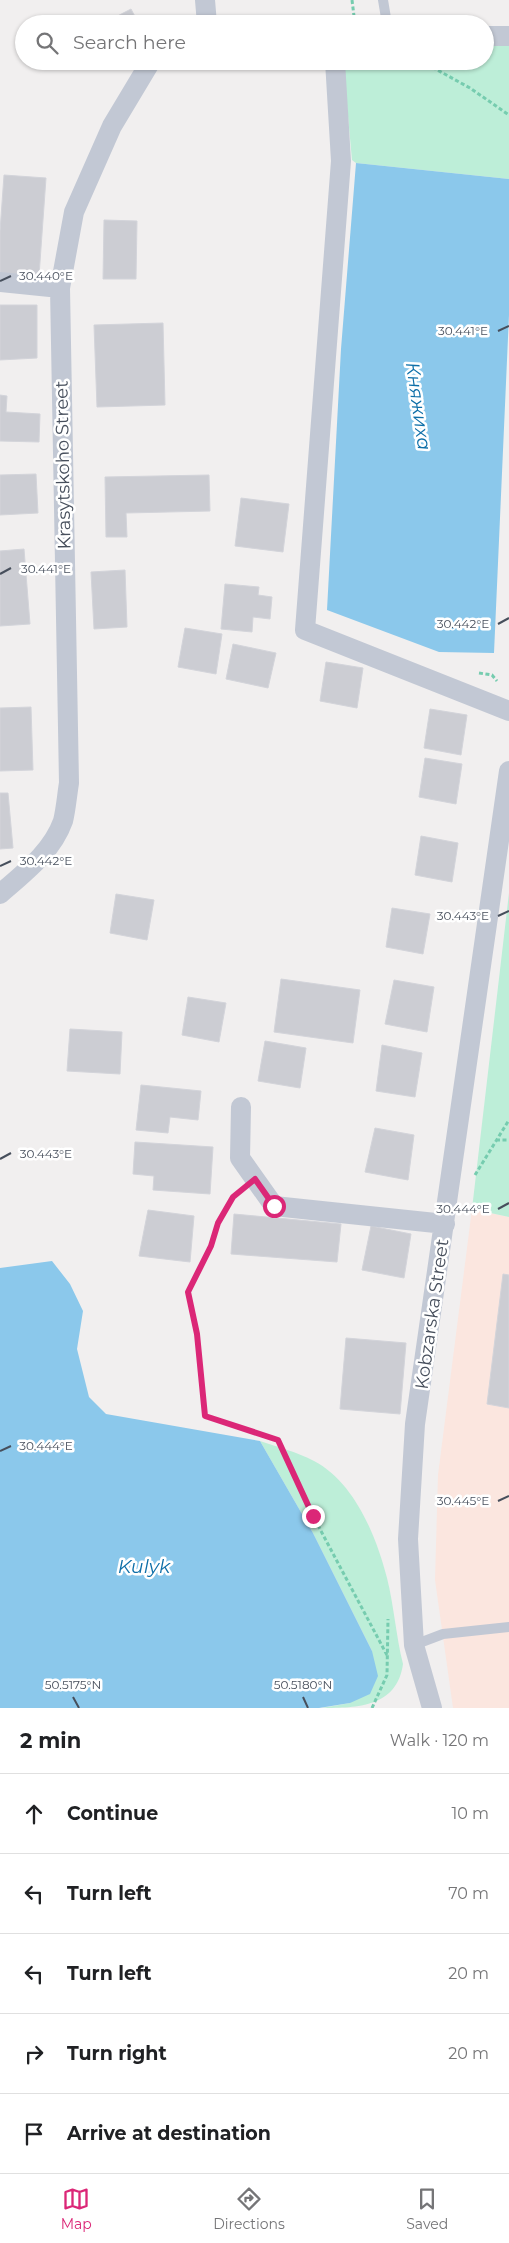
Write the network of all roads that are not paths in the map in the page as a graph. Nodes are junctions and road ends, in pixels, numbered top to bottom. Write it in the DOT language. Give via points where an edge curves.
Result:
graph roads {
  1 [pos="204,0"];
  2 [pos="383,0"];
  3 [pos="206,15"];
  4 [pos="386,15"];
  5 [pos="494,36"];
  6 [pos="509,36"];
  7 [pos="146,70"];
  8 [pos="336,70"];
  9 [pos="0,282"];
  10 [pos="60,288"];
  11 [pos="509,711"];
  12 [pos="509,771"];
  13 [pos="0,894"];
  14 [pos="241,1107"];
  15 [pos="445,1224"];
  16 [pos="509,1627"];
  17 [pos="414,1645"];
  18 [pos="432,1708"];
  1 -- 3 [label="street"];
  2 -- 4 [label="lane"];
  5 -- 6 [label="street"];
  7 -- 10 [label="street, Krasytskoho Street" via="112,126 74,212"];
  8 -- 11 [label="street" via="341,162 305,630"];
  9 -- 10 [label="street"];
  10 -- 13 [label="street, Krasytskoho Street" via="69,783 63,821 50,847"];
  12 -- 15 [label="street, Kobzarska Street"];
  14 -- 15 [label="street" via="240,1158 274,1206"];
  15 -- 17 [label="street, Kobzarska Street" via="415,1424 408,1538"];
  16 -- 17 [label="lane" via="443,1634"];
  17 -- 18 [label="street, Kobzarska Street"];
}
